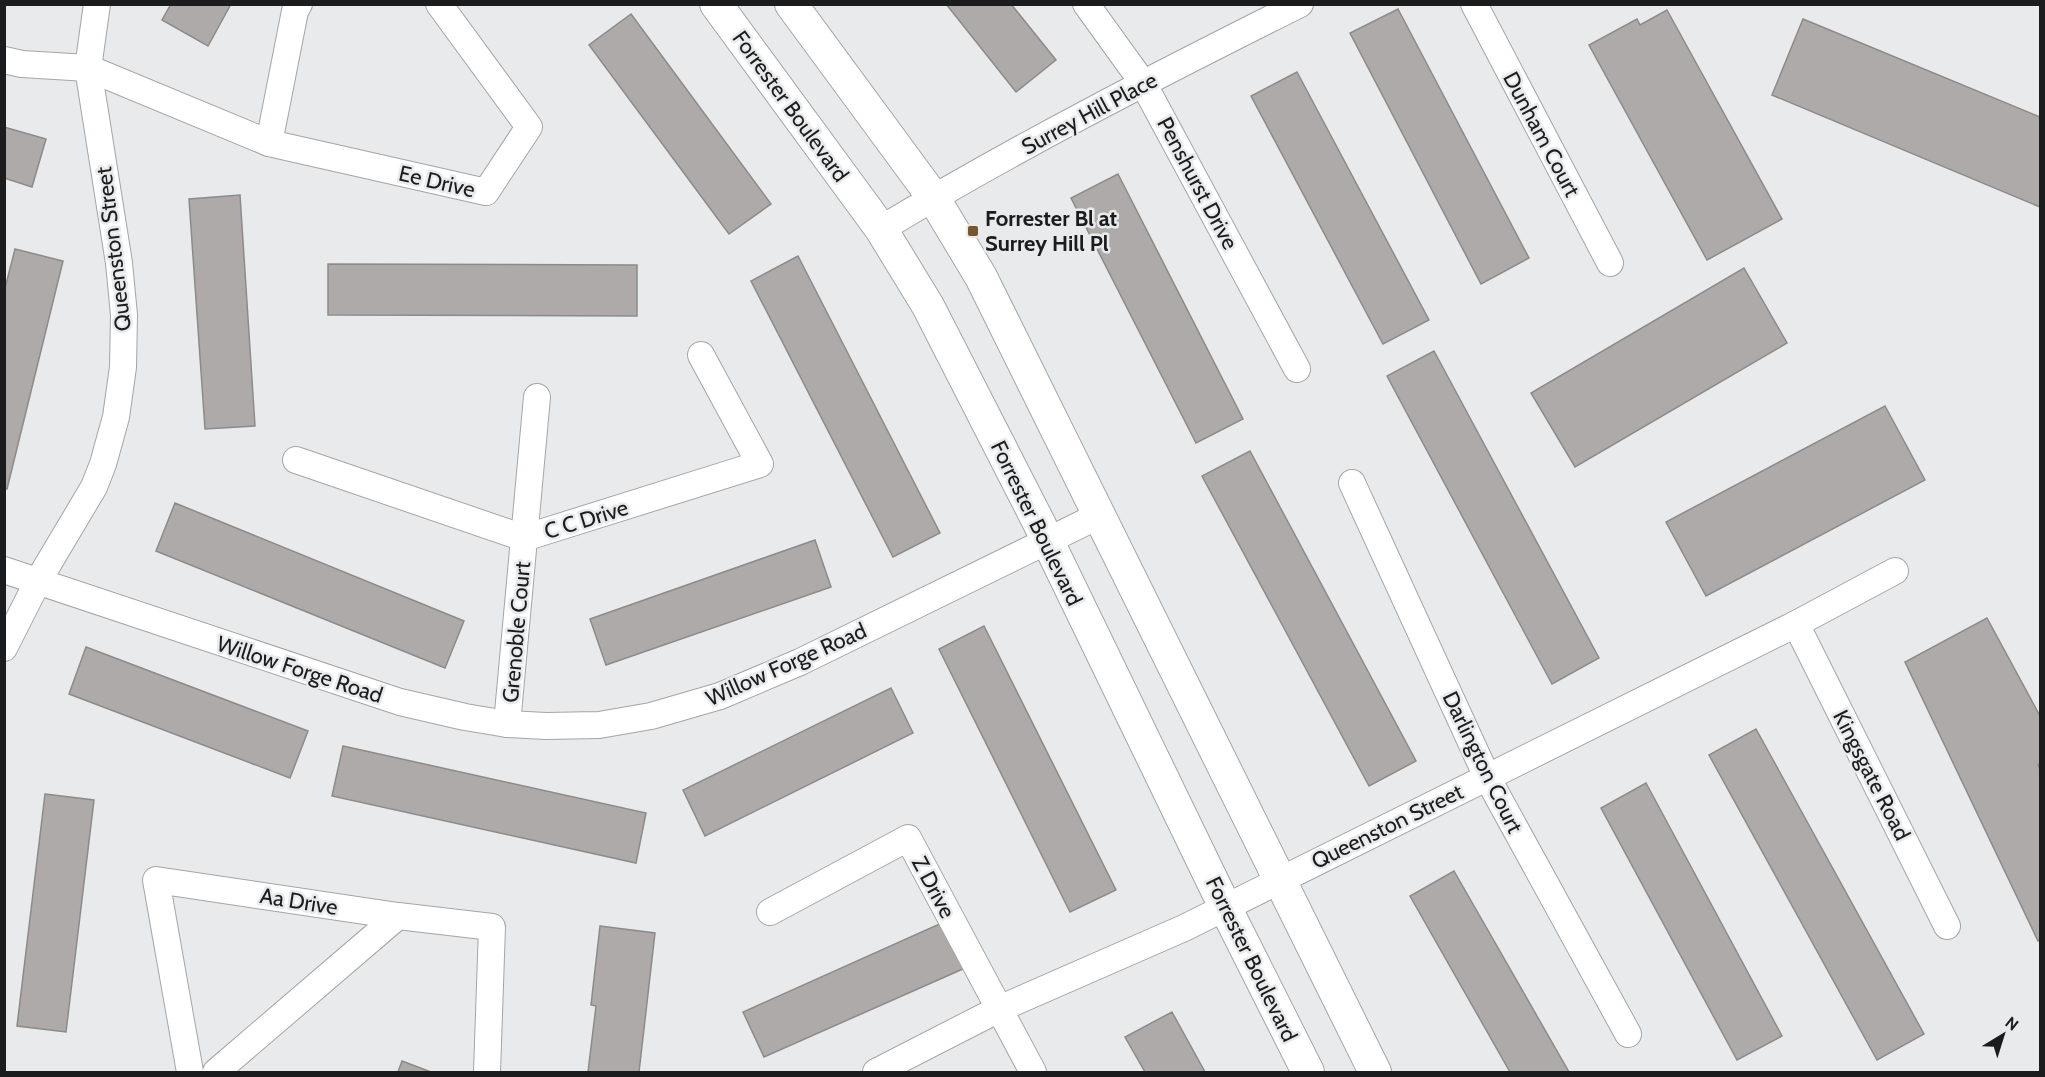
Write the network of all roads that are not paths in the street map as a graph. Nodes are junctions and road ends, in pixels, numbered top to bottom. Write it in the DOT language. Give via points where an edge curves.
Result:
graph roads {
  1 [pos="97,4"];
  2 [pos="299,4"];
  3 [pos="439,4"];
  4 [pos="716,4"];
  5 [pos="791,4"];
  6 [pos="1086,4"];
  7 [pos="1300,4"];
  8 [pos="1474,4"];
  9 [pos="4,60"];
  10 [pos="88,68"];
  11 [pos="1143,83"];
  12 [pos="268,143"];
  13 [pos="933,197"];
  14 [pos="881,229"];
  15 [pos="1610,263"];
  16 [pos="701,355"];
  17 [pos="1298,369"];
  18 [pos="537,397"];
  19 [pos="296,460"];
  20 [pos="1352,483"];
  21 [pos="1101,515"];
  22 [pos="524,538"];
  23 [pos="1047,541"];
  24 [pos="4,570"];
  25 [pos="1895,572"];
  26 [pos="38,581"];
  27 [pos="1796,624"];
  28 [pos="4,648"];
  29 [pos="507,724"];
  30 [pos="1487,777"];
  31 [pos="1279,879"];
  32 [pos="1225,907"];
  33 [pos="770,912"];
  34 [pos="398,916"];
  35 [pos="1947,926"];
  36 [pos="999,1010"];
  37 [pos="1628,1034"];
  38 [pos="190,1072"];
  39 [pos="216,1072"];
  40 [pos="487,1072"];
  41 [pos="876,1072"];
  42 [pos="1033,1072"];
  43 [pos="1308,1072"];
  44 [pos="1375,1072"];
  1 -- 10 [label="street, Queenston Street"];
  2 -- 12 [label="street"];
  3 -- 12 [label="street, Ee Drive" via="529,127 486,192"];
  4 -- 14 [label="street, Forrester Boulevard"];
  5 -- 13 [label="street"];
  6 -- 11 [label="street, Penshurst Drive"];
  7 -- 11 [label="street, Surrey Hill Place"];
  8 -- 15 [label="street, Dunham Court"];
  9 -- 10 [label="street, Ee Drive"];
  10 -- 12 [label="street, Ee Drive"];
  10 -- 26 [label="street, Queenston Street" via="119,263 123,367 116,417 103,464"];
  11 -- 13 [label="street, Surrey Hill Place"];
  11 -- 17 [label="street, Penshurst Drive"];
  13 -- 14 [label="street, Surrey Hill Place"];
  13 -- 21 [label="street" via="981,277"];
  14 -- 23 [label="street, Forrester Boulevard" via="928,306"];
  16 -- 22 [label="street, C C Drive" via="760,464"];
  18 -- 22 [label="street, Grenoble Court"];
  19 -- 22 [label="street, C C Drive"];
  20 -- 30 [label="street, Darlington Court"];
  21 -- 23 [label="street, Willow Forge Road"];
  21 -- 31 [label="street"];
  22 -- 29 [label="street, Grenoble Court"];
  23 -- 29 [label="street, Willow Forge Road" via="800,662 720,696 651,716 599,725"];
  23 -- 32 [label="street, Forrester Boulevard"];
  24 -- 26 [label="street, Willow Forge Road"];
  25 -- 27 [label="street, Queenston Street"];
  26 -- 28 [label="street, Queenston Street"];
  26 -- 29 [label="street, Willow Forge Road" via="400,702"];
  27 -- 30 [label="street, Queenston Street"];
  27 -- 35 [label="street, Kingsgate Road"];
  30 -- 31 [label="street, Queenston Street"];
  30 -- 37 [label="street, Darlington Court"];
  31 -- 32 [label="street, Queenston Street"];
  31 -- 44 [label="street"];
  32 -- 36 [label="street, Queenston Street"];
  32 -- 43 [label="street, Forrester Boulevard"];
  33 -- 36 [label="street, Z Drive" via="908,838"];
  34 -- 38 [label="street, Aa Drive" via="156,880"];
  34 -- 39 [label="street"];
  34 -- 40 [label="street" via="492,927"];
  36 -- 41 [label="street, Queenston Street"];
  36 -- 42 [label="street"];
}
